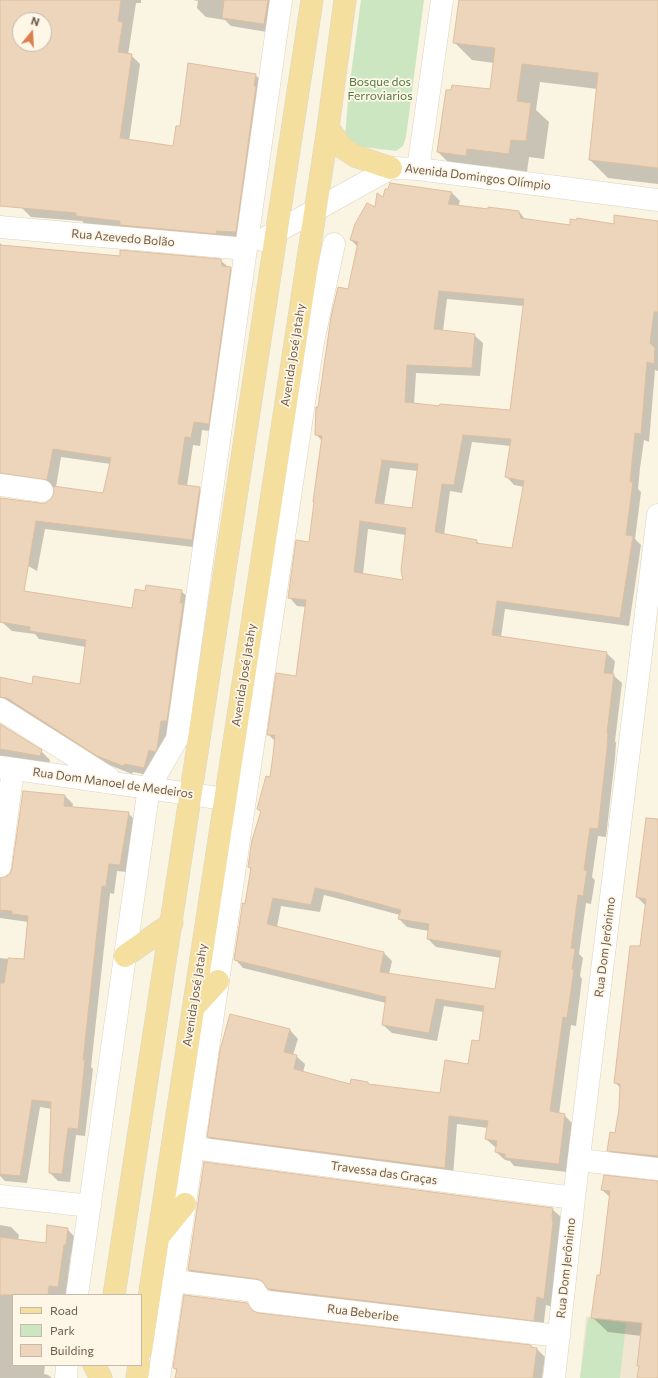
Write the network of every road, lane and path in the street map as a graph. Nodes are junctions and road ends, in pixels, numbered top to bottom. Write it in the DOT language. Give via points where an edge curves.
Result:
graph roads {
  1 [pos="281,0"];
  2 [pos="345,0"];
  3 [pos="442,0"];
  4 [pos="310,3"];
  5 [pos="328,128"];
  6 [pos="391,168"];
  7 [pos="418,169"];
  8 [pos="658,200"];
  9 [pos="316,210"];
  10 [pos="0,227"];
  11 [pos="277,232"];
  12 [pos="334,244"];
  13 [pos="246,249"];
  14 [pos="298,321"];
  15 [pos="313,342"];
  16 [pos="0,485"];
  17 [pos="42,491"];
  18 [pos="658,515"];
  19 [pos="652,628"];
  20 [pos="0,709"];
  21 [pos="7,768"];
  22 [pos="115,782"];
  23 [pos="149,787"];
  24 [pos="191,794"];
  25 [pos="225,799"];
  26 [pos="0,866"];
  27 [pos="172,923"];
  28 [pos="125,956"];
  29 [pos="218,981"];
  30 [pos="194,1007"];
  31 [pos="194,1148"];
  32 [pos="579,1160"];
  33 [pos="658,1169"];
  34 [pos="0,1196"];
  35 [pos="574,1198"];
  36 [pos="185,1204"];
  37 [pos="90,1206"];
  38 [pos="158,1237"];
  39 [pos="173,1281"];
  40 [pos="77,1294"];
  41 [pos="114,1294"];
  42 [pos="559,1336"];
  43 [pos="142,1343"];
  44 [pos="68,1366"];
  45 [pos="95,1366"];
  46 [pos="103,1366"];
  47 [pos="139,1366"];
  48 [pos="66,1378"];
  49 [pos="101,1378"];
  50 [pos="137,1378"];
  51 [pos="159,1378"];
  52 [pos="554,1378"];
  1 -- 13 [label="street"];
  2 -- 5 [label="main road, Avenida José Jatahy"];
  3 -- 7 [label="street"];
  4 -- 11 [label="main road"];
  5 -- 6 [label="main road" via="343,148 355,156"];
  5 -- 9 [label="main road, Avenida José Jatahy"];
  6 -- 7 [label="street, Avenida Domingos Olímpio"];
  6 -- 9 [label="street, Avenida Domingos Olímpio"];
  7 -- 8 [label="street, Avenida Domingos Olímpio"];
  9 -- 11 [label="street, Avenida Domingos Olímpio"];
  9 -- 14 [label="main road, Avenida José Jatahy"];
  10 -- 13 [label="street, Rua Azevedo Bolão"];
  11 -- 13 [label="street, Avenida Domingos Olímpio"];
  11 -- 24 [label="main road"];
  12 -- 15 [label="street, Avenida José Jatahy"];
  13 -- 23 [label="street" via="177,739"];
  14 -- 15 [label="main road"];
  14 -- 25 [label="main road, Avenida José Jatahy"];
  15 -- 29 [label="street, Avenida José Jatahy"];
  16 -- 17 [label="street"];
  18 -- 19 [label="street, Rua Dom Jerônimo"];
  19 -- 32 [label="street, Rua Dom Jerônimo"];
  20 -- 22 [label="street"];
  21 -- 22 [label="street, Rua Dom Manoel de Medeiros"];
  21 -- 26 [label="street"];
  22 -- 23 [label="street, Rua Dom Manoel de Medeiros"];
  23 -- 24 [label="street, Rua Dom Manoel de Medeiros"];
  23 -- 28 [label="street"];
  24 -- 25 [label="street, Rua Dom Manoel de Medeiros"];
  24 -- 27 [label="main road"];
  25 -- 30 [label="main road, Avenida José Jatahy"];
  27 -- 28 [label="main road"];
  27 -- 41 [label="main road"];
  28 -- 37 [label="street"];
  29 -- 30 [label="main road"];
  29 -- 31 [label="street, Avenida José Jatahy"];
  30 -- 38 [label="main road, Avenida José Jatahy"];
  31 -- 35 [label="street, Travessa das Graças"];
  31 -- 36 [label="street, Avenida José Jatahy"];
  32 -- 33 [label="street"];
  32 -- 35 [label="street, Rua Dom Jerônimo"];
  34 -- 37 [label="street"];
  35 -- 42 [label="street, Rua Dom Jerônimo"];
  36 -- 38 [label="main road"];
  36 -- 39 [label="street, Avenida José Jatahy"];
  37 -- 40 [label="street"];
  38 -- 43 [label="main road, Avenida José Jatahy"];
  39 -- 42 [label="street, Rua Beberibe" via="255,1291 260,1301"];
  39 -- 51 [label="street, Avenida José Jatahy"];
  42 -- 52 [label="street, Rua Dom Jerônimo"];
  44 -- 48 [label="street"];
  45 -- 49 [label="main road"];
  46 -- 49 [label="main road"];
  47 -- 50 [label="main road"];
}
